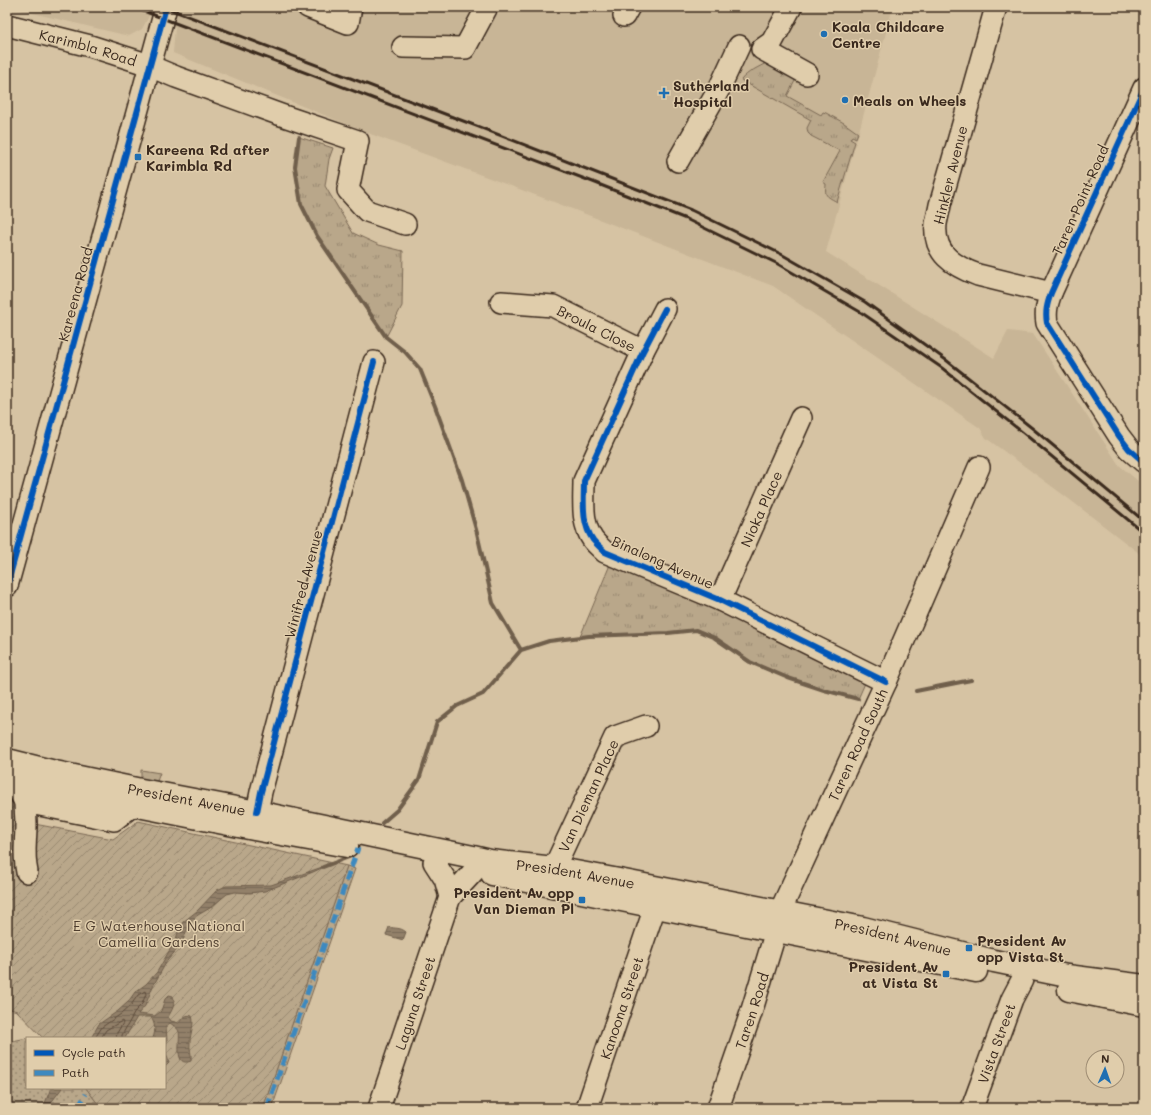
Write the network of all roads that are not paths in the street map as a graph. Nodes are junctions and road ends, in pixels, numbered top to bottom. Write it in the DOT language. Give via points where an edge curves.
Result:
graph roads {
  1 [pos="166,7"];
  2 [pos="308,7"];
  3 [pos="351,7"];
  4 [pos="487,7"];
  5 [pos="791,7"];
  6 [pos="996,7"];
  7 [pos="7,25"];
  8 [pos="403,47"];
  9 [pos="742,48"];
  10 [pos="150,66"];
  11 [pos="807,74"];
  12 [pos="1144,88"];
  13 [pos="678,161"];
  14 [pos="405,224"];
  15 [pos="1051,293"];
  16 [pos="501,302"];
  17 [pos="665,309"];
  18 [pos="643,351"];
  19 [pos="374,362"];
  20 [pos="801,418"];
  21 [pos="1144,462"];
  22 [pos="979,466"];
  23 [pos="7,586"];
  24 [pos="720,600"];
  25 [pos="886,682"];
  26 [pos="646,726"];
  27 [pos="7,760"];
  28 [pos="10,781"];
  29 [pos="25,802"];
  30 [pos="132,806"];
  31 [pos="255,821"];
  32 [pos="434,862"];
  33 [pos="474,871"];
  34 [pos="27,872"];
  35 [pos="552,877"];
  36 [pos="450,897"];
  37 [pos="655,907"];
  38 [pos="779,922"];
  39 [pos="1022,980"];
  40 [pos="1142,995"];
  41 [pos="379,1108"];
  42 [pos="587,1108"];
  43 [pos="718,1108"];
  44 [pos="972,1108"];
  1 -- 10 [label="street, Kareena Road"];
  2 -- 3 [label="street" via="348,23"];
  4 -- 8 [label="street" via="465,48"];
  5 -- 11 [label="street" via="772,42 762,49"];
  6 -- 15 [label="street, Hinkler Avenue" via="940,206 936,236 938,246 945,256 966,270"];
  7 -- 10 [label="street, Karimbla Road" via="90,46"];
  9 -- 13 [label="street" via="722,91"];
  10 -- 14 [label="street, Karimbla Road" via="358,141 348,190 367,211"];
  10 -- 23 [label="street, Kareena Road"];
  12 -- 15 [label="street, Taren Point Road"];
  15 -- 21 [label="street, Taren Point Road" via="1046,306 1047,323 1119,436"];
  16 -- 18 [label="street, Broula Close" via="553,306"];
  17 -- 18 [label="street, Binalong Avenue"];
  18 -- 24 [label="street, Binalong Avenue" via="584,481 585,523 593,540 605,552"];
  19 -- 31 [label="street, Winifred Avenue"];
  20 -- 24 [label="street, Nioka Place"];
  22 -- 25 [label="street, Taren Road South"];
  24 -- 25 [label="street, Binalong Avenue"];
  25 -- 38 [label="street, Taren Road South" via="783,905"];
  26 -- 35 [label="street, Van Dieman Place" via="615,737"];
  27 -- 31 [label="main road, President Avenue" via="133,788"];
  28 -- 29 [label="street"];
  28 -- 30 [label="main road, President Avenue"];
  29 -- 30 [label="street" via="114,820"];
  29 -- 34 [label="street" via="24,851"];
  30 -- 31 [label="main road, President Avenue"];
  31 -- 32 [label="main road, President Avenue"];
  31 -- 35 [label="main road, President Avenue" via="490,860"];
  32 -- 33 [label="main road, President Avenue"];
  32 -- 36 [label="street" via="445,879"];
  33 -- 35 [label="main road, President Avenue"];
  33 -- 36 [label="street, Laguna Street"];
  35 -- 37 [label="main road, President Avenue"];
  35 -- 38 [label="main road, President Avenue" via="619,880"];
  36 -- 41 [label="street, Laguna Street"];
  37 -- 38 [label="main road, President Avenue"];
  37 -- 42 [label="street, Kanoona Street"];
  38 -- 39 [label="main road, President Avenue"];
  38 -- 40 [label="main road, President Avenue" via="863,928"];
  38 -- 43 [label="street, Taren Road"];
  39 -- 40 [label="main road, President Avenue"];
  39 -- 44 [label="street, Vista Street" via="1012,999"];
}
